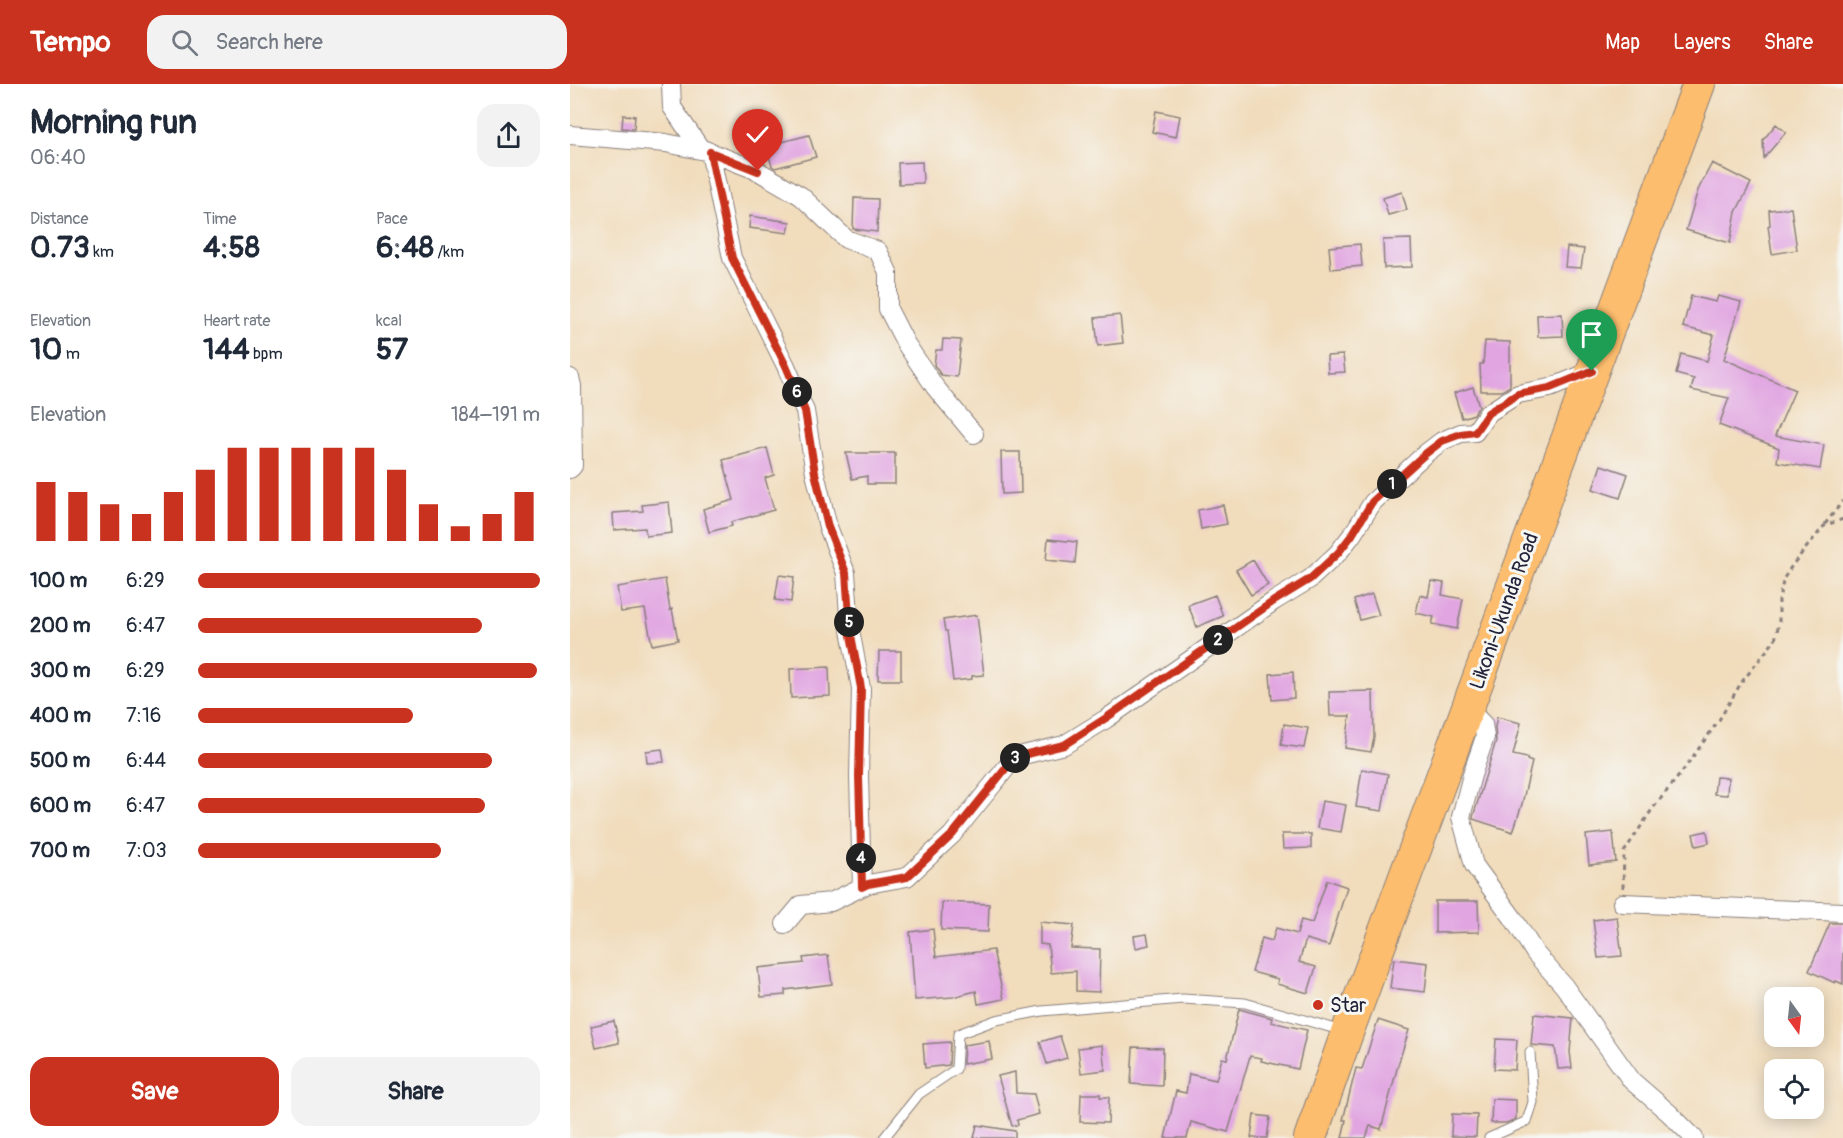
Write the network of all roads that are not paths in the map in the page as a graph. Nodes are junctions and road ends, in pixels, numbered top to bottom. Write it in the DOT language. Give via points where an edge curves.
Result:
graph roads {
  1 [pos="671,84"];
  2 [pos="1699,84"];
  3 [pos="570,135"];
  4 [pos="710,152"];
  5 [pos="1592,371"];
  6 [pos="570,378"];
  7 [pos="974,434"];
  8 [pos="570,469"];
  9 [pos="1468,709"];
  10 [pos="862,887"];
  11 [pos="1622,903"];
  12 [pos="1843,912"];
  13 [pos="785,924"];
  14 [pos="1347,1033"];
  15 [pos="1530,1052"];
  16 [pos="884,1138"];
  17 [pos="1310,1138"];
  18 [pos="1489,1138"];
  19 [pos="1694,1138"];
  1 -- 4 [label="street" via="672,107 700,148"];
  2 -- 5 [label="highway, Likoni-Ukunda Road"];
  3 -- 4 [label="street" via="666,143"];
  4 -- 7 [label="street" via="758,171 801,196 846,239 878,251 888,272 888,309 906,344"];
  4 -- 10 [label="street" via="732,258 805,411 817,484 846,573 850,630 861,688"];
  5 -- 9 [label="highway, Likoni-Ukunda Road"];
  5 -- 10 [label="street" via="1550,388 1518,394 1488,413 1475,432 1442,441 1372,502 1338,553 1310,579 1064,745 1015,757 952,835 907,877"];
  6 -- 8 [label="street"];
  9 -- 14 [label="highway, Likoni-Ukunda Road"];
  9 -- 19 [label="street" via="1483,724 1485,737 1461,817 1474,865 1632,1081"];
  10 -- 13 [label="street" via="831,902 801,904"];
  11 -- 12 [label="street"];
  14 -- 16 [label="lane" via="1245,1004 1183,999 1042,1011 996,1020 958,1034 956,1069 919,1094"];
  14 -- 17 [label="highway, Likoni-Ukunda Road"];
  15 -- 18 [label="lane" via="1533,1102 1527,1121"];
}
